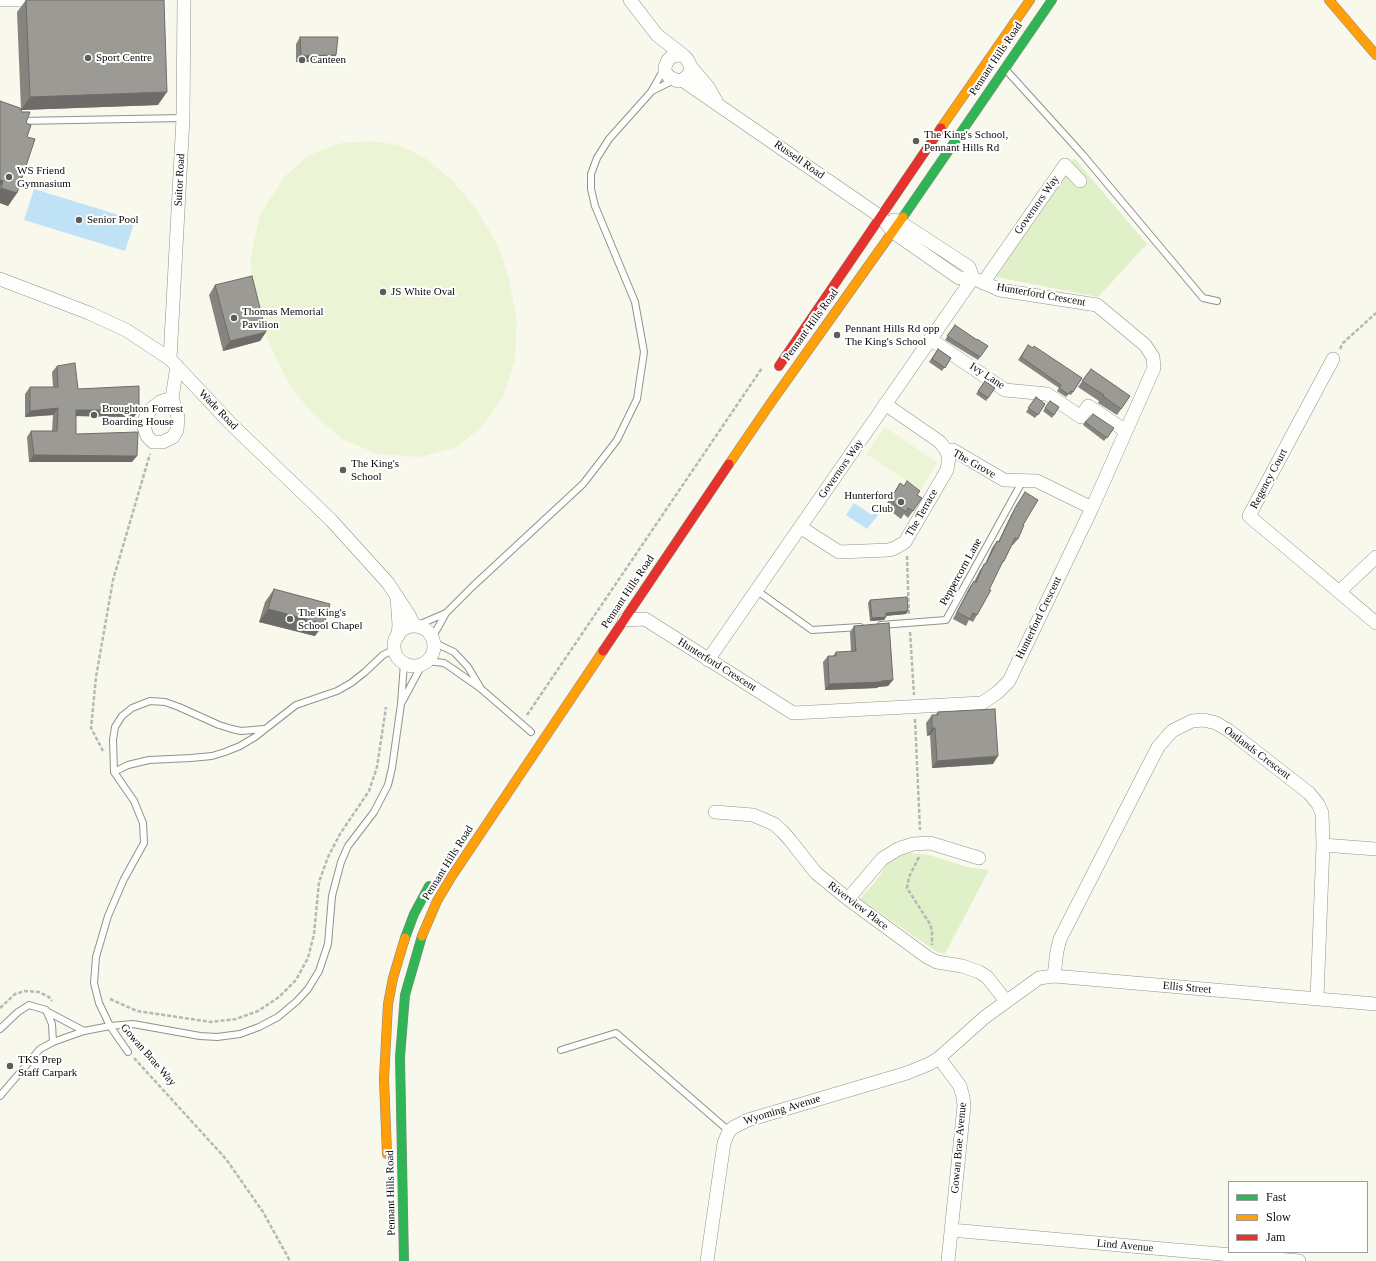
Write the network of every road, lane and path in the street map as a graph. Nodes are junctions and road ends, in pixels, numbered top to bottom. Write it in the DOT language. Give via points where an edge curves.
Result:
graph roads {
  1 [pos="0,0"];
  2 [pos="42,0"];
  3 [pos="184,0"];
  4 [pos="630,0"];
  5 [pos="1030,0"];
  6 [pos="1052,0"];
  7 [pos="1328,0"];
  8 [pos="657,35"];
  9 [pos="1376,55"];
  10 [pos="687,62"];
  11 [pos="666,63"];
  12 [pos="1004,68"];
  13 [pos="678,80"];
  14 [pos="651,92"];
  15 [pos="718,104"];
  16 [pos="183,118"];
  17 [pos="16,121"];
  18 [pos="1080,182"];
  19 [pos="881,217"];
  20 [pos="900,222"];
  21 [pos="893,232"];
  22 [pos="0,279"];
  23 [pos="978,280"];
  24 [pos="1217,301"];
  25 [pos="1376,313"];
  26 [pos="930,339"];
  27 [pos="1333,360"];
  28 [pos="174,363"];
  29 [pos="763,366"];
  30 [pos="772,377"];
  31 [pos="172,398"];
  32 [pos="885,404"];
  33 [pos="1126,432"];
  34 [pos="153,442"];
  35 [pos="946,450"];
  36 [pos="1022,482"];
  37 [pos="1092,508"];
  38 [pos="800,527"];
  39 [pos="1376,557"];
  40 [pos="756,590"];
  41 [pos="1339,592"];
  42 [pos="397,595"];
  43 [pos="446,613"];
  44 [pos="624,620"];
  45 [pos="1376,622"];
  46 [pos="415,626"];
  47 [pos="864,626"];
  48 [pos="872,626"];
  49 [pos="398,636"];
  50 [pos="433,640"];
  51 [pos="395,649"];
  52 [pos="708,660"];
  53 [pos="425,662"];
  54 [pos="404,663"];
  55 [pos="480,688"];
  56 [pos="401,704"];
  57 [pos="386,707"];
  58 [pos="521,724"];
  59 [pos="264,729"];
  60 [pos="531,732"];
  61 [pos="104,753"];
  62 [pos="114,772"];
  63 [pos="715,812"];
  64 [pos="920,843"];
  65 [pos="1323,845"];
  66 [pos="1376,849"];
  67 [pos="979,858"];
  68 [pos="431,880"];
  69 [pos="848,899"];
  70 [pos="932,949"];
  71 [pos="1054,976"];
  72 [pos="1317,998"];
  73 [pos="110,999"];
  74 [pos="1006,1001"];
  75 [pos="1376,1004"];
  76 [pos="46,1010"];
  77 [pos="110,1026"];
  78 [pos="0,1030"];
  79 [pos="84,1031"];
  80 [pos="53,1042"];
  81 [pos="561,1050"];
  82 [pos="128,1052"];
  83 [pos="939,1058"];
  84 [pos="0,1096"];
  85 [pos="729,1131"];
  86 [pos="388,1165"];
  87 [pos="951,1230"];
  88 [pos="290,1261"];
  89 [pos="404,1261"];
  90 [pos="707,1261"];
  91 [pos="948,1261"];
  92 [pos="1299,1261"];
  1 -- 2 [label="street"];
  3 -- 16 [label="street, Suitor Road"];
  4 -- 8 [label="street"];
  5 -- 19 [label="main road, Pennant Hills Road"];
  6 -- 12 [label="main road, Pennant Hills Road"];
  7 -- 9 [label="main road"];
  8 -- 10 [label="street"];
  8 -- 11 [label="street"];
  10 -- 11 [label="street" via="675,56"];
  10 -- 13 [label="street" via="689,75"];
  10 -- 15 [label="street" via="708,87"];
  11 -- 13 [label="street" via="667,75"];
  11 -- 14 [label="lane"];
  12 -- 20 [label="main road, Pennant Hills Road"];
  12 -- 24 [label="lane" via="1083,155 1203,298"];
  13 -- 14 [label="lane"];
  13 -- 15 [label="street, Russell Road"];
  14 -- 43 [label="lane" via="609,138 591,174 595,206 635,302 644,352 637,399 618,440 583,484"];
  15 -- 19 [label="street, Russell Road"];
  16 -- 17 [label="lane"];
  16 -- 28 [label="street, Suitor Road"];
  18 -- 23 [label="street, Governors Way" via="1065,165"];
  19 -- 20 [label="street"];
  19 -- 21 [label="street, Hunterford Crescent"];
  19 -- 30 [label="main road, Pennant Hills Road"];
  20 -- 21 [label="main road, Pennant Hills Road"];
  20 -- 23 [label="street" via="968,267"];
  21 -- 23 [label="street, Hunterford Crescent" via="959,278"];
  21 -- 44 [label="main road, Pennant Hills Road" via="770,404"];
  22 -- 28 [label="street, Wade Road" via="126,330"];
  23 -- 26 [label="street, Governors Way"];
  23 -- 33 [label="street, Hunterford Crescent" via="1000,290 1097,305 1145,345 1153,357 1154,368"];
  25 -- 27 [label="path" via="1343,344"];
  26 -- 32 [label="street, Governors Way"];
  26 -- 33 [label="street, Ivy Lane" via="1005,390 1047,394 1081,417 1088,406"];
  27 -- 41 [label="street, Regency Court" via="1249,516"];
  28 -- 31 [label="street, Suitor Road"];
  28 -- 42 [label="street, Wade Road" via="230,424 331,520"];
  29 -- 58 [label="path, Pennant Hills Road"];
  31 -- 34 [label="street" via="151,408 145,419 147,436"];
  31 -- 34 [label="street" via="178,417 177,430 173,437 163,442"];
  32 -- 35 [label="street" via="933,436"];
  32 -- 38 [label="street, Governors Way"];
  33 -- 37 [label="street, Hunterford Crescent"];
  34 -- 61 [label="path" via="113,580 96,677 91,728"];
  35 -- 36 [label="street, The Grove" via="953,450 1004,480"];
  35 -- 38 [label="street, The Terrace" via="949,457 947,470 905,542 895,548 839,552"];
  36 -- 37 [label="street, The Grove" via="1038,481"];
  36 -- 48 [label="lane, Peppercorn Lane" via="946,620"];
  37 -- 52 [label="street, Hunterford Crescent" via="1008,681 998,693 982,703 793,713"];
  38 -- 40 [label="street, Governors Way"];
  39 -- 41 [label="street"];
  40 -- 47 [label="lane" via="812,630"];
  40 -- 52 [label="street, Governors Way"];
  41 -- 45 [label="street, Regency Court"];
  42 -- 46 [label="street, Wade Road"];
  42 -- 49 [label="street"];
  43 -- 46 [label="lane"];
  43 -- 50 [label="lane"];
  44 -- 52 [label="street, Hunterford Crescent" via="645,619"];
  44 -- 89 [label="main road, Pennant Hills Road" via="452,876 437,901 419,943 405,995 400,1057"];
  46 -- 49 [label="street" via="405,629"];
  46 -- 50 [label="street" via="426,630"];
  49 -- 51 [label="street"];
  50 -- 53 [label="street" via="433,652"];
  50 -- 55 [label="lane" via="454,652 468,667"];
  51 -- 54 [label="street"];
  51 -- 59 [label="lane" via="383,655 351,683 337,691 296,705"];
  53 -- 54 [label="street" via="413,666"];
  53 -- 55 [label="lane" via="444,664"];
  53 -- 56 [label="lane"];
  54 -- 56 [label="lane"];
  55 -- 58 [label="lane"];
  56 -- 77 [label="lane" via="388,785 374,812 348,846 341,862 332,896 328,944 319,971 305,993 278,1017 240,1034 200,1036 133,1024"];
  57 -- 73 [label="path" via="378,767 369,791 340,834 319,882 314,934 308,958 296,980 279,998 258,1012 236,1019 211,1022 137,1011"];
  58 -- 60 [label="lane"];
  59 -- 62 [label="lane" via="240,746 212,756 149,760"];
  59 -- 62 [label="lane" via="232,729 166,702 150,701 132,708 122,716 115,727"];
  62 -- 77 [label="lane, Gowan Brae Way" via="134,801 143,822 144,843 124,879 108,916 96,957 94,983"];
  63 -- 69 [label="street, Riverview Place" via="753,815 774,824 816,873"];
  64 -- 67 [label="street"];
  64 -- 69 [label="street" via="898,849 882,860"];
  64 -- 70 [label="path" via="920,856 907,888 930,924"];
  65 -- 66 [label="street"];
  65 -- 71 [label="street, Oatlands Crescent" via="1322,813 1309,793 1216,723 1192,721 1181,726 1172,731 1158,747 1060,938"];
  65 -- 72 [label="street, Oatlands Crescent"];
  68 -- 86 [label="main road, Pennant Hills Road" via="414,914 400,952 388,1004 384,1079"];
  69 -- 74 [label="street, Riverview Place" via="927,957 937,962 962,966 987,977"];
  71 -- 72 [label="street, Ellis Street"];
  71 -- 74 [label="street, Ellis Street" via="1038,978"];
  72 -- 75 [label="street, Ellis Street"];
  74 -- 83 [label="street"];
  76 -- 78 [label="lane" via="29,1005"];
  76 -- 79 [label="lane"];
  76 -- 80 [label="lane" via="52,1024"];
  77 -- 79 [label="lane"];
  77 -- 82 [label="lane, Gowan Brae Way"];
  79 -- 80 [label="lane"];
  80 -- 84 [label="lane" via="40,1049"];
  81 -- 85 [label="lane" via="616,1033"];
  82 -- 88 [label="path, Gowan Brae Way" via="226,1159 263,1212"];
  83 -- 85 [label="street, Wyoming Avenue" via="907,1073 748,1120"];
  83 -- 87 [label="street, Gowan Brae Avenue" via="960,1086 964,1106"];
  85 -- 90 [label="street" via="722,1150"];
  87 -- 91 [label="street, Gowan Brae Avenue"];
  87 -- 92 [label="street, Lind Avenue"];
}
